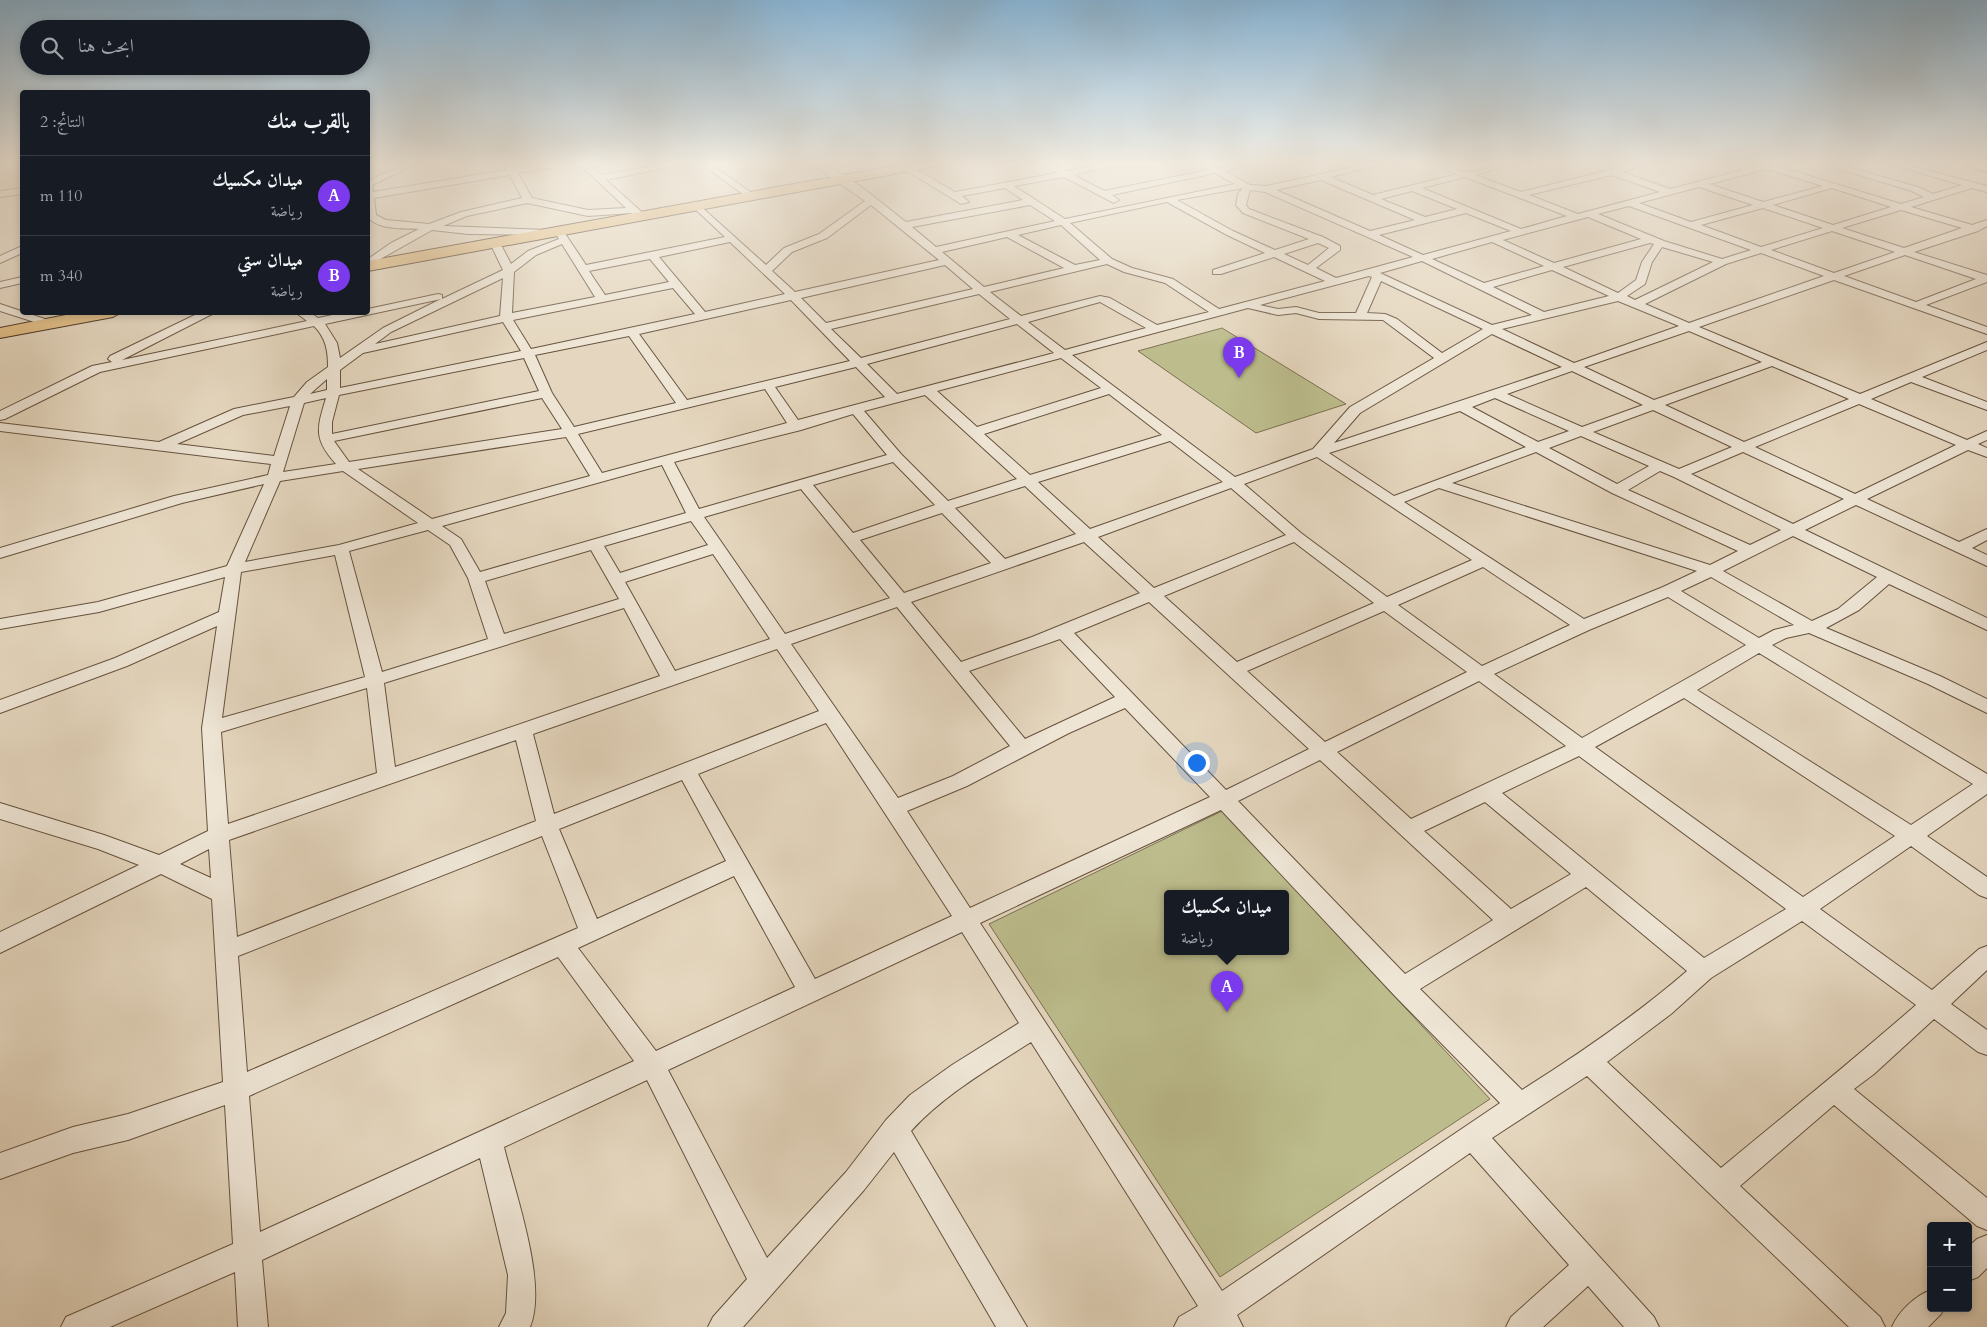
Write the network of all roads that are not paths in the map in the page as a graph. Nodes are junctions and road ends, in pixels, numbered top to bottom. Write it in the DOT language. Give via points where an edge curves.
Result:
graph roads {
  1 [pos="399,224"];
  2 [pos="439,224"];
  3 [pos="598,224"];
  4 [pos="716,224"];
  5 [pos="839,224"];
  6 [pos="910,224"];
  7 [pos="1052,224"];
  8 [pos="1064,224"];
  9 [pos="1212,224"];
  10 [pos="1281,224"];
  11 [pos="1346,224"];
  12 [pos="1409,224"];
  13 [pos="1501,224"];
  14 [pos="1551,224"];
  15 [pos="1609,224"];
  16 [pos="1687,224"];
  17 [pos="1694,224"];
  18 [pos="1819,224"];
  19 [pos="1844,224"];
  20 [pos="1958,224"];
  21 [pos="1984,224"];
  22 [pos="904,225"];
  23 [pos="1690,225"];
  24 [pos="429,228"];
  25 [pos="1831,228"];
  26 [pos="1972,228"];
  27 [pos="1521,232"];
  28 [pos="1007,233"];
  29 [pos="1987,233"];
  30 [pos="1369,234"];
  31 [pos="557,235"];
  32 [pos="732,239"];
  33 [pos="1319,239"];
  34 [pos="1493,239"];
  35 [pos="1656,241"];
  36 [pos="496,242"];
  37 [pos="20,244"];
  38 [pos="0,246"];
  39 [pos="20,250"];
  40 [pos="936,250"];
  41 [pos="1760,250"];
  42 [pos="1904,252"];
  43 [pos="1277,254"];
  44 [pos="652,255"];
  45 [pos="1420,258"];
  46 [pos="0,260"];
  47 [pos="949,261"];
  48 [pos="1108,262"];
  49 [pos="1722,262"];
  50 [pos="370,263"];
  51 [pos="370,264"];
  52 [pos="1557,267"];
  53 [pos="1310,268"];
  54 [pos="1074,269"];
  55 [pos="583,270"];
  56 [pos="766,271"];
  57 [pos="1218,272"];
  58 [pos="1375,274"];
  59 [pos="509,277"];
  60 [pos="1832,277"];
  61 [pos="1987,279"];
  62 [pos="20,281"];
  63 [pos="1337,282"];
  64 [pos="677,284"];
  65 [pos="0,286"];
  66 [pos="1484,286"];
  67 [pos="981,290"];
  68 [pos="465,292"];
  69 [pos="792,295"];
  70 [pos="1619,297"];
  71 [pos="602,299"];
  72 [pos="1636,304"];
  73 [pos="1249,306"];
  74 [pos="1915,306"];
  75 [pos="0,308"];
  76 [pos="370,311"];
  77 [pos="1218,313"];
  78 [pos="17,314"];
  79 [pos="205,315"];
  80 [pos="305,315"];
  81 [pos="352,315"];
  82 [pos="1361,315"];
  83 [pos="72,316"];
  84 [pos="0,317"];
  85 [pos="703,317"];
  86 [pos="1545,317"];
  87 [pos="506,318"];
  88 [pos="1017,320"];
  89 [pos="318,322"];
  90 [pos="44,325"];
  91 [pos="823,326"];
  92 [pos="1688,327"];
  93 [pos="1494,328"];
  94 [pos="1157,330"];
  95 [pos="1987,331"];
  96 [pos="632,332"];
  97 [pos="0,333"];
  98 [pos="0,337"];
  99 [pos="1987,346"];
  100 [pos="357,352"];
  101 [pos="528,353"];
  102 [pos="1063,355"];
  103 [pos="1442,358"];
  104 [pos="1773,362"];
  105 [pos="858,363"];
  106 [pos="1572,366"];
  107 [pos="334,367"];
  108 [pos="96,369"];
  109 [pos="1912,378"];
  110 [pos="768,385"];
  111 [pos="1109,390"];
  112 [pos="929,391"];
  113 [pos="546,393"];
  114 [pos="333,394"];
  115 [pos="1496,394"];
  116 [pos="1858,398"];
  117 [pos="298,400"];
  118 [pos="895,400"];
  119 [pos="684,405"];
  120 [pos="1656,405"];
  121 [pos="1461,406"];
  122 [pos="1987,406"];
  123 [pos="856,411"];
  124 [pos="0,416"];
  125 [pos="0,427"];
  126 [pos="796,427"];
  127 [pos="571,432"];
  128 [pos="976,432"];
  129 [pos="1583,432"];
  130 [pos="1987,435"];
  131 [pos="1171,436"];
  132 [pos="326,439"];
  133 [pos="1966,445"];
  134 [pos="1744,446"];
  135 [pos="160,447"];
  136 [pos="1538,447"];
  137 [pos="1318,452"];
  138 [pos="1987,453"];
  139 [pos="896,457"];
  140 [pos="278,460"];
  141 [pos="667,462"];
  142 [pos="1660,465"];
  143 [pos="346,467"];
  144 [pos="1679,474"];
  145 [pos="274,478"];
  146 [pos="598,478"];
  147 [pos="1030,481"];
  148 [pos="804,483"];
  149 [pos="1234,483"];
  150 [pos="1438,483"];
  151 [pos="1617,490"];
  152 [pos="1855,499"];
  153 [pos="1394,501"];
  154 [pos="944,507"];
  155 [pos="695,516"];
  156 [pos="432,524"];
  157 [pos="1795,531"];
  158 [pos="1987,534"];
  159 [pos="1086,536"];
  160 [pos="1296,536"];
  161 [pos="849,539"];
  162 [pos="595,544"];
  163 [pos="718,548"];
  164 [pos="1960,548"];
  165 [pos="341,549"];
  166 [pos="1750,551"];
  167 [pos="0,553"];
  168 [pos="1484,561"];
  169 [pos="1987,561"];
  170 [pos="1002,565"];
  171 [pos="234,569"];
  172 [pos="1712,570"];
  173 [pos="1888,576"];
  174 [pos="476,578"];
  175 [pos="614,580"];
  176 [pos="1669,591"];
  177 [pos="1151,594"];
  178 [pos="898,600"];
  179 [pos="628,601"];
  180 [pos="1387,605"];
  181 [pos="228,614"];
  182 [pos="0,624"];
  183 [pos="1987,625"];
  184 [pos="1583,626"];
  185 [pos="1811,628"];
  186 [pos="1061,630"];
  187 [pos="782,641"];
  188 [pos="498,642"];
  189 [pos="1759,647"];
  190 [pos="958,670"];
  191 [pos="1234,670"];
  192 [pos="1481,673"];
  193 [pos="375,680"];
  194 [pos="671,680"];
  195 [pos="1684,690"];
  196 [pos="1128,699"];
  197 [pos="0,707"];
  198 [pos="1987,707"];
  199 [pos="830,714"];
  200 [pos="210,728"];
  201 [pos="523,731"];
  202 [pos="1582,746"];
  203 [pos="1022,749"];
  204 [pos="1322,751"];
  205 [pos="686,770"];
  206 [pos="387,777"];
  207 [pos="1987,784"];
  208 [pos="1487,792"];
  209 [pos="1225,798"];
  210 [pos="894,808"];
  211 [pos="0,811"];
  212 [pos="547,824"];
  213 [pos="1408,830"];
  214 [pos="217,836"];
  215 [pos="1912,836"];
  216 [pos="163,864"];
  217 [pos="739,864"];
  218 [pos="1586,876"];
  219 [pos="1987,889"];
  220 [pos="221,893"];
  221 [pos="1802,910"];
  222 [pos="965,920"];
  223 [pos="1509,921"];
  224 [pos="591,932"];
  225 [pos="0,943"];
  226 [pos="562,945"];
  227 [pos="226,950"];
  228 [pos="1987,956"];
  229 [pos="1703,971"];
  230 [pos="1402,988"];
  231 [pos="810,992"];
  232 [pos="1932,1004"];
  233 [pos="1033,1026"];
  234 [pos="1987,1044"];
  235 [pos="1588,1061"];
  236 [pos="652,1065"];
  237 [pos="237,1089"];
  238 [pos="1834,1089"];
  239 [pos="1520,1106"];
  240 [pos="895,1129"];
  241 [pos="1472,1136"];
  242 [pos="489,1140"];
  243 [pos="0,1166"];
  244 [pos="1720,1186"];
  245 [pos="1987,1216"];
  246 [pos="1987,1249"];
  247 [pos="246,1253"];
  248 [pos="1972,1263"];
  249 [pos="1589,1266"];
  250 [pos="764,1282"];
  251 [pos="1927,1308"];
  252 [pos="1223,1319"];
  253 [pos="76,1327"];
  254 [pos="253,1327"];
  255 [pos="514,1327"];
  256 [pos="724,1327"];
  257 [pos="1012,1327"];
  258 [pos="1190,1327"];
  259 [pos="1521,1327"];
  260 [pos="1644,1327"];
  261 [pos="1870,1327"];
  262 [pos="1907,1327"];
  1 -- 24 [label="street"];
  2 -- 24 [label="street"];
  3 -- 31 [label="highway"];
  4 -- 32 [label="street"];
  5 -- 56 [label="street" via="823,236 788,250"];
  6 -- 22 [label="street"];
  7 -- 28 [label="street"];
  8 -- 48 [label="street"];
  9 -- 43 [label="street"];
  10 -- 33 [label="street"];
  11 -- 30 [label="street"];
  12 -- 30 [label="street"];
  13 -- 27 [label="street"];
  14 -- 27 [label="street"];
  15 -- 35 [label="street"];
  16 -- 23 [label="street"];
  17 -- 23 [label="street"];
  18 -- 25 [label="street"];
  19 -- 25 [label="street"];
  20 -- 26 [label="street"];
  21 -- 26 [label="street"];
  22 -- 40 [label="street"];
  23 -- 41 [label="street"];
  24 -- 31 [label="street"];
  24 -- 50 [label="street" via="395,245"];
  25 -- 41 [label="street"];
  25 -- 42 [label="street"];
  26 -- 29 [label="street"];
  26 -- 42 [label="street"];
  27 -- 34 [label="street"];
  28 -- 40 [label="street"];
  28 -- 54 [label="street"];
  30 -- 45 [label="street"];
  31 -- 36 [label="highway"];
  31 -- 55 [label="street"];
  31 -- 59 [label="street" via="529,254"];
  32 -- 44 [label="street"];
  32 -- 56 [label="street"];
  33 -- 43 [label="street"];
  33 -- 53 [label="street" via="1336,250"];
  34 -- 45 [label="street"];
  34 -- 52 [label="street"];
  35 -- 49 [label="street"];
  35 -- 52 [label="street"];
  35 -- 70 [label="street" via="1641,282"];
  36 -- 51 [label="highway"];
  36 -- 59 [label="street"];
  37 -- 38 [label="street"];
  39 -- 46 [label="street"];
  40 -- 47 [label="street"];
  41 -- 49 [label="street"];
  41 -- 60 [label="street"];
  42 -- 60 [label="street"];
  42 -- 61 [label="street"];
  43 -- 53 [label="street"];
  43 -- 57 [label="street"];
  44 -- 55 [label="street"];
  44 -- 64 [label="street"];
  45 -- 58 [label="street"];
  45 -- 66 [label="street"];
  47 -- 67 [label="street"];
  47 -- 69 [label="street"];
  48 -- 54 [label="street"];
  48 -- 77 [label="street" via="1180,286"];
  49 -- 72 [label="street"];
  52 -- 66 [label="street"];
  52 -- 70 [label="street"];
  53 -- 63 [label="street"];
  54 -- 67 [label="street"];
  55 -- 71 [label="street"];
  56 -- 69 [label="street"];
  58 -- 63 [label="street"];
  58 -- 82 [label="street"];
  58 -- 93 [label="street"];
  59 -- 68 [label="street"];
  59 -- 87 [label="street"];
  60 -- 74 [label="street"];
  60 -- 92 [label="street"];
  61 -- 74 [label="street"];
  62 -- 65 [label="street"];
  63 -- 73 [label="street"];
  64 -- 71 [label="street"];
  64 -- 85 [label="street"];
  66 -- 86 [label="street"];
  67 -- 88 [label="street"];
  67 -- 91 [label="street"];
  68 -- 76 [label="street"];
  68 -- 100 [label="street" via="398,324"];
  69 -- 85 [label="street"];
  69 -- 91 [label="street"];
  70 -- 72 [label="street"];
  70 -- 86 [label="street"];
  71 -- 87 [label="street"];
  72 -- 92 [label="street"];
  73 -- 77 [label="street"];
  73 -- 82 [label="street" via="1278,312 1296,310 1319,316"];
  74 -- 95 [label="street"];
  75 -- 78 [label="street"];
  77 -- 94 [label="street"];
  78 -- 84 [label="street"];
  78 -- 90 [label="street"];
  79 -- 108 [label="street"];
  80 -- 89 [label="street"];
  81 -- 89 [label="street"];
  82 -- 103 [label="street" via="1393,321"];
  83 -- 90 [label="highway"];
  85 -- 96 [label="street"];
  86 -- 93 [label="street"];
  87 -- 100 [label="street"];
  87 -- 101 [label="street"];
  88 -- 94 [label="street" via="1102,299"];
  88 -- 102 [label="street"];
  88 -- 105 [label="street"];
  89 -- 107 [label="street" via="331,339"];
  89 -- 108 [label="street"];
  90 -- 97 [label="highway"];
  90 -- 98 [label="street"];
  91 -- 105 [label="street"];
  92 -- 104 [label="street"];
  92 -- 106 [label="street"];
  93 -- 103 [label="street"];
  93 -- 106 [label="street"];
  94 -- 102 [label="street"];
  96 -- 101 [label="street"];
  96 -- 119 [label="street"];
  99 -- 109 [label="street"];
  100 -- 107 [label="street"];
  101 -- 113 [label="street"];
  101 -- 114 [label="street"];
  102 -- 111 [label="street"];
  102 -- 112 [label="street"];
  103 -- 137 [label="street" via="1355,410"];
  104 -- 116 [label="street"];
  104 -- 120 [label="street"];
  105 -- 110 [label="street"];
  105 -- 118 [label="street"];
  106 -- 115 [label="street"];
  106 -- 120 [label="street"];
  107 -- 114 [label="street"];
  107 -- 117 [label="street" via="310,385"];
  108 -- 124 [label="street"];
  109 -- 116 [label="street"];
  109 -- 122 [label="street"];
  110 -- 119 [label="street"];
  110 -- 126 [label="street"];
  111 -- 128 [label="street"];
  111 -- 131 [label="street"];
  112 -- 118 [label="street"];
  112 -- 128 [label="street"];
  113 -- 127 [label="street"];
  113 -- 132 [label="street"];
  114 -- 117 [label="street"];
  114 -- 132 [label="street" via="324,418"];
  115 -- 121 [label="street"];
  115 -- 129 [label="street"];
  116 -- 133 [label="street"];
  116 -- 134 [label="street"];
  117 -- 135 [label="street" via="223,418"];
  117 -- 140 [label="street"];
  118 -- 123 [label="street"];
  119 -- 127 [label="street"];
  120 -- 129 [label="street"];
  120 -- 134 [label="street"];
  121 -- 136 [label="street"];
  121 -- 137 [label="street"];
  123 -- 126 [label="street"];
  123 -- 139 [label="street"];
  125 -- 135 [label="street"];
  126 -- 141 [label="street"];
  127 -- 143 [label="street"];
  127 -- 146 [label="street"];
  128 -- 147 [label="street"];
  129 -- 136 [label="street"];
  129 -- 142 [label="street"];
  130 -- 133 [label="street"];
  131 -- 147 [label="street"];
  131 -- 149 [label="street"];
  132 -- 143 [label="street"];
  133 -- 138 [label="street"];
  133 -- 152 [label="street"];
  134 -- 144 [label="street"];
  134 -- 152 [label="street"];
  135 -- 140 [label="street"];
  136 -- 150 [label="street"];
  136 -- 151 [label="street"];
  137 -- 149 [label="street"];
  137 -- 153 [label="street"];
  139 -- 148 [label="street"];
  139 -- 154 [label="street"];
  140 -- 145 [label="street"];
  141 -- 146 [label="street"];
  141 -- 155 [label="street"];
  142 -- 144 [label="street"];
  142 -- 151 [label="street"];
  143 -- 145 [label="street"];
  143 -- 156 [label="street"];
  144 -- 157 [label="street"];
  145 -- 167 [label="street" via="133,511"];
  145 -- 171 [label="street"];
  146 -- 156 [label="street"];
  147 -- 154 [label="street"];
  147 -- 159 [label="street"];
  148 -- 155 [label="street"];
  148 -- 161 [label="street"];
  149 -- 159 [label="street"];
  149 -- 160 [label="street"];
  150 -- 153 [label="street"];
  150 -- 172 [label="street"];
  151 -- 166 [label="street"];
  152 -- 157 [label="street"];
  152 -- 164 [label="street"];
  153 -- 168 [label="street"];
  154 -- 161 [label="street"];
  154 -- 170 [label="street"];
  155 -- 162 [label="street"];
  155 -- 163 [label="street"];
  156 -- 165 [label="street"];
  156 -- 174 [label="street" via="456,542"];
  157 -- 166 [label="street"];
  157 -- 173 [label="street"];
  158 -- 164 [label="street"];
  159 -- 170 [label="street"];
  159 -- 177 [label="street"];
  160 -- 177 [label="street"];
  160 -- 180 [label="street"];
  161 -- 178 [label="street"];
  162 -- 174 [label="street"];
  162 -- 175 [label="street"];
  163 -- 175 [label="street"];
  163 -- 187 [label="street"];
  164 -- 169 [label="street"];
  165 -- 171 [label="street"];
  165 -- 193 [label="street"];
  166 -- 172 [label="street"];
  168 -- 180 [label="street"];
  168 -- 184 [label="street"];
  170 -- 178 [label="street"];
  171 -- 181 [label="street"];
  171 -- 182 [label="street" via="99,608"];
  172 -- 176 [label="street"];
  172 -- 185 [label="street"];
  173 -- 183 [label="street"];
  173 -- 185 [label="street" via="1865,598 1840,615"];
  174 -- 188 [label="street"];
  175 -- 179 [label="street"];
  176 -- 184 [label="street"];
  176 -- 189 [label="street"];
  177 -- 186 [label="street"];
  177 -- 191 [label="street"];
  178 -- 187 [label="street"];
  178 -- 190 [label="street"];
  179 -- 188 [label="street"];
  179 -- 194 [label="street"];
  180 -- 191 [label="street"];
  180 -- 192 [label="street"];
  181 -- 197 [label="street" via="121,662"];
  181 -- 200 [label="street"];
  184 -- 192 [label="street"];
  185 -- 189 [label="street" via="1788,630"];
  185 -- 198 [label="street" via="1934,680"];
  186 -- 190 [label="street"];
  186 -- 196 [label="street"];
  187 -- 194 [label="street"];
  187 -- 199 [label="street"];
  188 -- 193 [label="street"];
  189 -- 195 [label="street"];
  189 -- 207 [label="street"];
  190 -- 203 [label="street"];
  191 -- 204 [label="street"];
  192 -- 202 [label="street"];
  192 -- 204 [label="street"];
  193 -- 200 [label="street"];
  193 -- 206 [label="street"];
  194 -- 201 [label="street"];
  195 -- 202 [label="street"];
  195 -- 215 [label="street"];
  196 -- 203 [label="street"];
  196 -- 209 [label="street"];
  199 -- 205 [label="street"];
  199 -- 210 [label="street"];
  200 -- 214 [label="street"];
  201 -- 206 [label="street"];
  201 -- 212 [label="street"];
  202 -- 208 [label="street"];
  202 -- 221 [label="street"];
  203 -- 210 [label="street" via="960,781"];
  204 -- 209 [label="street"];
  204 -- 213 [label="street"];
  205 -- 212 [label="street"];
  205 -- 217 [label="street"];
  206 -- 214 [label="street"];
  207 -- 215 [label="street"];
  208 -- 213 [label="street"];
  208 -- 218 [label="street"];
  209 -- 222 [label="street"];
  209 -- 230 [label="street"];
  210 -- 222 [label="street"];
  211 -- 216 [label="street"];
  212 -- 224 [label="street"];
  212 -- 227 [label="street"];
  213 -- 223 [label="street"];
  214 -- 216 [label="street"];
  214 -- 220 [label="street"];
  215 -- 219 [label="street"];
  215 -- 221 [label="street"];
  216 -- 220 [label="street"];
  216 -- 225 [label="street"];
  217 -- 224 [label="street"];
  217 -- 231 [label="street"];
  218 -- 223 [label="street"];
  218 -- 229 [label="street"];
  220 -- 227 [label="street"];
  221 -- 229 [label="street"];
  221 -- 232 [label="street"];
  222 -- 231 [label="street"];
  222 -- 233 [label="street"];
  223 -- 230 [label="street"];
  224 -- 226 [label="street"];
  226 -- 236 [label="street"];
  226 -- 237 [label="street"];
  227 -- 237 [label="street"];
  228 -- 232 [label="street"];
  229 -- 235 [label="street" via="1663,1006"];
  230 -- 239 [label="street"];
  231 -- 236 [label="street"];
  232 -- 234 [label="street"];
  232 -- 238 [label="street" via="1865,1066"];
  233 -- 240 [label="street" via="919,1104"];
  233 -- 252 [label="street"];
  235 -- 239 [label="street"];
  235 -- 244 [label="street"];
  236 -- 242 [label="street"];
  236 -- 250 [label="street"];
  237 -- 243 [label="street"];
  237 -- 247 [label="street"];
  238 -- 244 [label="street"];
  238 -- 245 [label="street"];
  239 -- 241 [label="street"];
  240 -- 250 [label="street" via="855,1180"];
  240 -- 257 [label="street"];
  241 -- 249 [label="street"];
  241 -- 252 [label="street"];
  242 -- 247 [label="street"];
  242 -- 255 [label="street" via="522,1275 520,1317"];
  244 -- 261 [label="street"];
  246 -- 248 [label="street"];
  247 -- 253 [label="street"];
  247 -- 254 [label="street"];
  249 -- 259 [label="street"];
  249 -- 260 [label="street"];
  250 -- 256 [label="street"];
  251 -- 262 [label="street"];
  252 -- 258 [label="street"];
}
